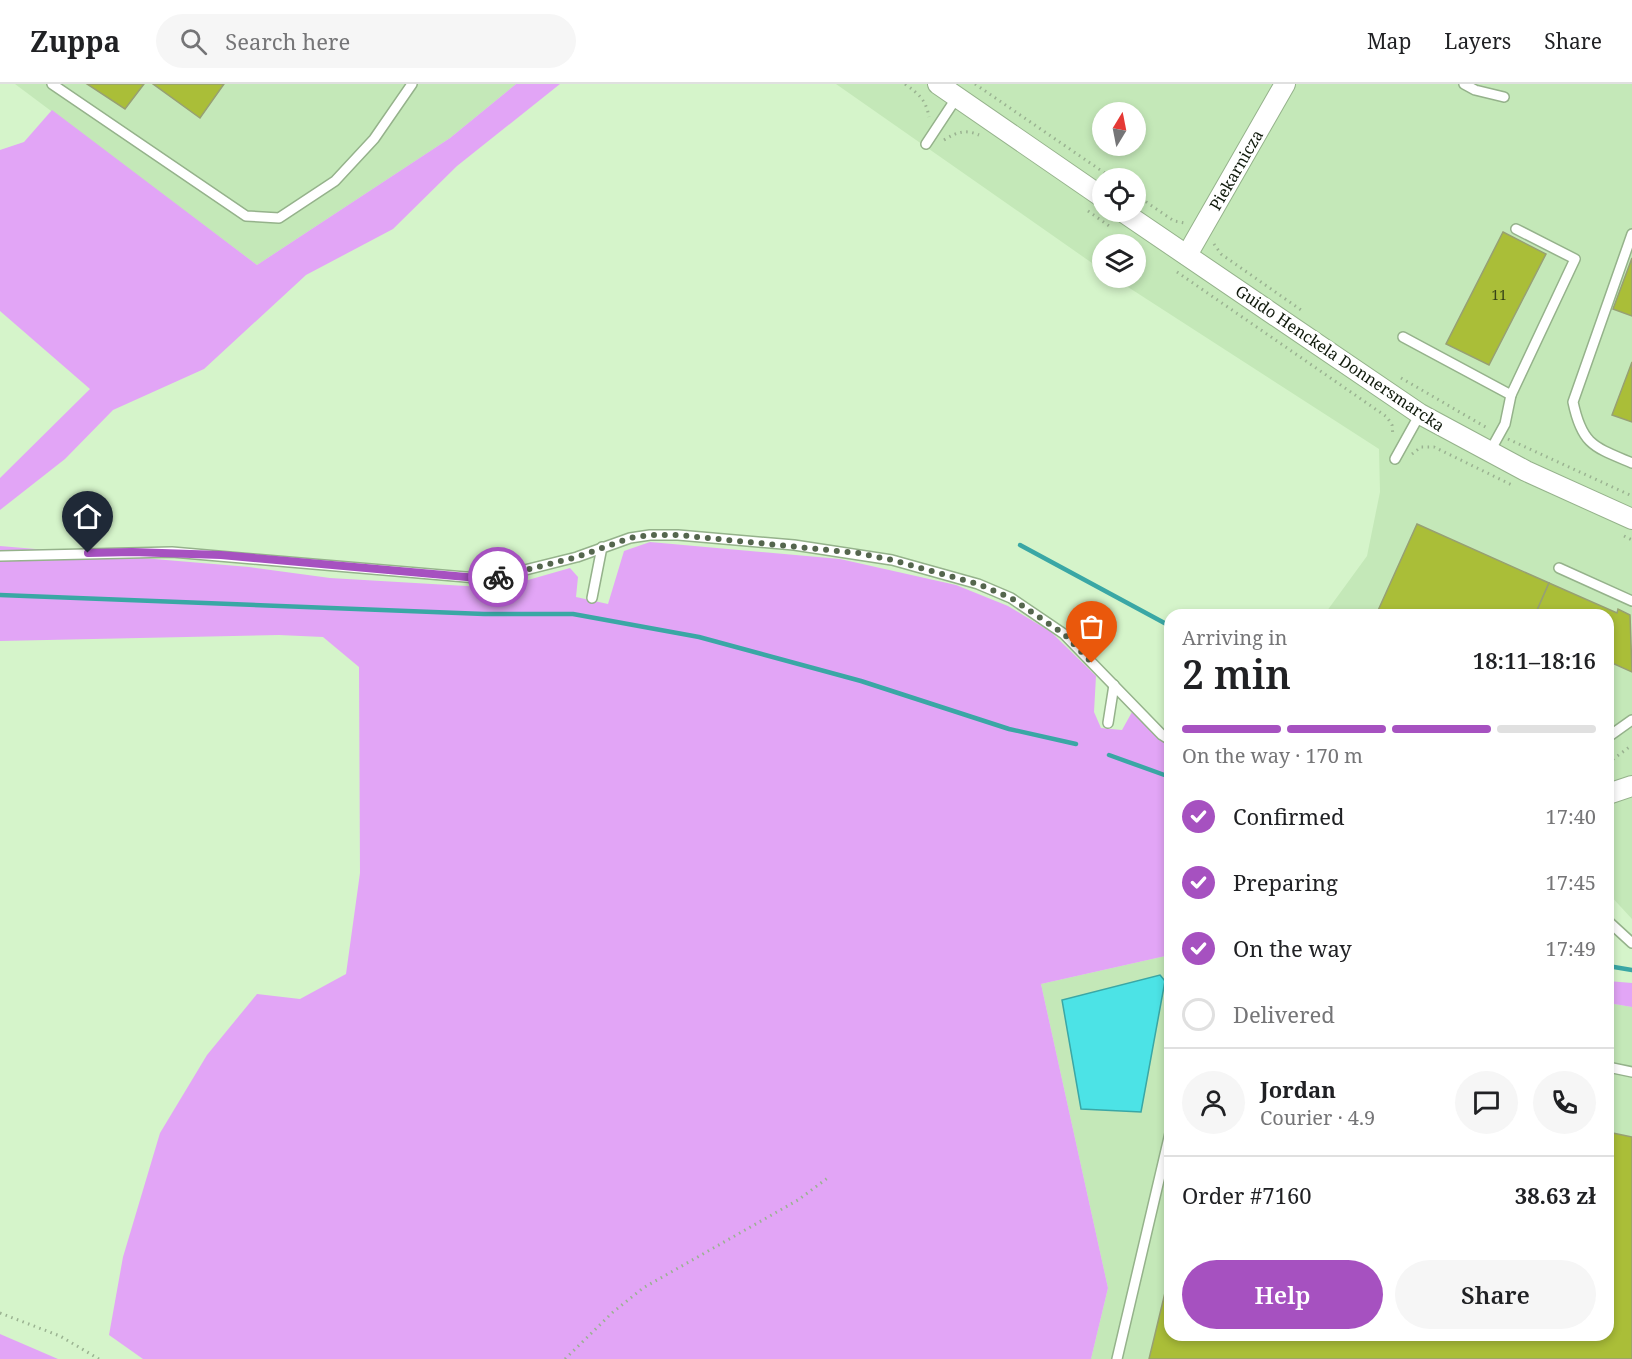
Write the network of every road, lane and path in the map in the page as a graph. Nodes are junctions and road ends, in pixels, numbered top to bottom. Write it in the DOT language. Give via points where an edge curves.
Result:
graph roads {
  1 [pos="52,84"];
  2 [pos="412,84"];
  3 [pos="938,84"];
  4 [pos="975,84"];
  5 [pos="1286,84"];
  6 [pos="1464,84"];
  7 [pos="1503,97"];
  8 [pos="957,98"];
  9 [pos="926,144"];
  10 [pos="1097,168"];
  11 [pos="1092,190"];
  12 [pos="1146,202"];
  13 [pos="1138,222"];
  14 [pos="1188,223"];
  15 [pos="1516,229"];
  16 [pos="1632,234"];
  17 [pos="1210,238"];
  18 [pos="1187,255"];
  19 [pos="1306,313"];
  20 [pos="1403,337"];
  21 [pos="1401,378"];
  22 [pos="1511,395"];
  23 [pos="1420,414"];
  24 [pos="1499,434"];
  25 [pos="1490,453"];
  26 [pos="1395,459"];
  27 [pos="1632,463"];
  28 [pos="1632,496"];
  29 [pos="1632,519"];
  30 [pos="602,547"];
  31 [pos="0,556"];
  32 [pos="1559,568"];
  33 [pos="592,598"];
  34 [pos="1632,601"];
  35 [pos="1114,685"];
  36 [pos="1632,720"];
  37 [pos="1108,723"];
  38 [pos="1614,733"];
  39 [pos="1164,736"];
  40 [pos="1632,746"];
  41 [pos="1614,759"];
  42 [pos="1632,786"];
  43 [pos="1614,792"];
  44 [pos="1614,926"];
  45 [pos="1632,943"];
  46 [pos="1614,1068"];
  47 [pos="1632,1072"];
  48 [pos="1164,1159"];
  49 [pos="829,1177"];
  50 [pos="0,1313"];
  51 [pos="99,1359"];
  52 [pos="565,1359"];
  53 [pos="1117,1359"];
  1 -- 2 [label="lane" via="246,216 279,218 335,182 374,139"];
  3 -- 8 [label="street"];
  4 -- 10 [label="path"];
  5 -- 18 [label="street, Piekarnicza"];
  6 -- 7 [label="lane"];
  8 -- 9 [label="lane"];
  8 -- 11 [label="street"];
  12 -- 14 [label="path" via="1174,221"];
  13 -- 18 [label="street, Guido Henckela Donnersmarcka"];
  15 -- 22 [label="lane" via="1575,259"];
  16 -- 27 [label="lane" via="1573,402 1578,427 1596,447"];
  17 -- 19 [label="path" via="1221,254"];
  18 -- 23 [label="street, Guido Henckela Donnersmarcka"];
  20 -- 22 [label="lane"];
  21 -- 24 [label="path"];
  22 -- 24 [label="lane"];
  23 -- 25 [label="street, Guido Henckela Donnersmarcka"];
  23 -- 26 [label="lane"];
  24 -- 25 [label="lane"];
  24 -- 28 [label="path"];
  25 -- 29 [label="street, Guido Henckela Donnersmarcka"];
  30 -- 31 [label="lane" via="489,579 172,552"];
  30 -- 33 [label="lane"];
  30 -- 35 [label="lane" via="640,536 678,535 794,545 892,560 978,584 1011,598 1064,634"];
  32 -- 34 [label="lane"];
  35 -- 37 [label="lane"];
  35 -- 39 [label="lane"];
  36 -- 38 [label="lane"];
  40 -- 41 [label="path"];
  42 -- 43 [label="street"];
  44 -- 45 [label="lane"];
  46 -- 47 [label="lane"];
  48 -- 53 [label="lane"];
  49 -- 52 [label="path" via="798,1200 643,1288"];
  50 -- 51 [label="path" via="60,1336"];
}
